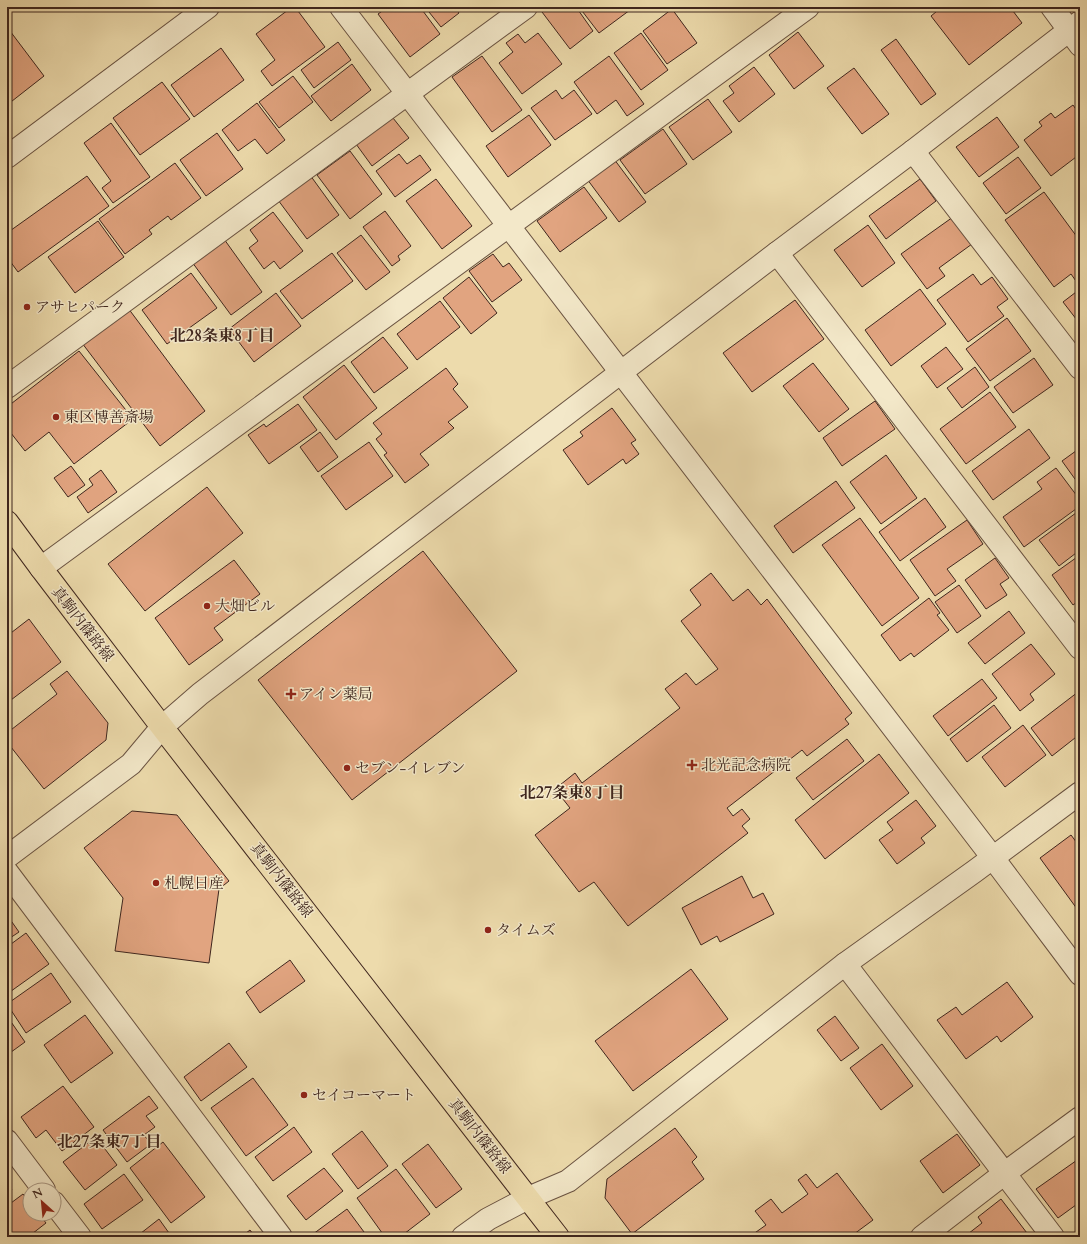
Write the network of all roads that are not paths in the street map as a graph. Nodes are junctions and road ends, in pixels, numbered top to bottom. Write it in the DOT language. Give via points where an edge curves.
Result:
graph roads {
  1 [pos="208,7"];
  2 [pos="341,7"];
  3 [pos="526,7"];
  4 [pos="808,7"];
  5 [pos="1052,7"];
  6 [pos="1076,32"];
  7 [pos="407,94"];
  8 [pos="914,151"];
  9 [pos="7,157"];
  10 [pos="509,226"];
  11 [pos="776,253"];
  12 [pos="1080,368"];
  13 [pos="621,372"];
  14 [pos="7,387"];
  15 [pos="7,522"];
  16 [pos="41,568"];
  17 [pos="1080,648"];
  18 [pos="162,726"];
  19 [pos="1080,793"];
  20 [pos="7,857"];
  21 [pos="993,858"];
  22 [pos="7,872"];
  23 [pos="845,964"];
  24 [pos="1080,974"];
  25 [pos="1080,1118"];
  26 [pos="7,1141"];
  27 [pos="1005,1173"];
  28 [pos="38,1182"];
  29 [pos="528,1198"];
  30 [pos="62,1213"];
  31 [pos="80,1237"];
  32 [pos="281,1237"];
  33 [pos="463,1237"];
  34 [pos="558,1237"];
  35 [pos="922,1237"];
  36 [pos="1053,1237"];
  1 -- 9 [label="street"];
  2 -- 7 [label="street"];
  3 -- 7 [label="street"];
  4 -- 10 [label="street"];
  5 -- 6 [label="street"];
  6 -- 8 [label="street"];
  7 -- 10 [label="street"];
  7 -- 14 [label="street"];
  8 -- 11 [label="street"];
  8 -- 12 [label="street"];
  10 -- 13 [label="street"];
  10 -- 16 [label="street"];
  11 -- 13 [label="street"];
  11 -- 17 [label="street"];
  13 -- 18 [label="street" via="200,694"];
  13 -- 21 [label="street"];
  15 -- 16 [label="main road, 真駒内篠路線"];
  16 -- 18 [label="main road, 真駒内篠路線"];
  18 -- 20 [label="street" via="131,764"];
  18 -- 29 [label="main road, 真駒内篠路線"];
  19 -- 21 [label="street"];
  21 -- 23 [label="street"];
  21 -- 24 [label="street"];
  22 -- 32 [label="street"];
  23 -- 27 [label="street"];
  23 -- 29 [label="street" via="568,1182"];
  25 -- 27 [label="street"];
  26 -- 28 [label="street"];
  27 -- 35 [label="street"];
  27 -- 36 [label="street"];
  29 -- 33 [label="street" via="488,1219"];
  29 -- 34 [label="main road, 真駒内篠路線"];
  30 -- 31 [label="street"];
}
